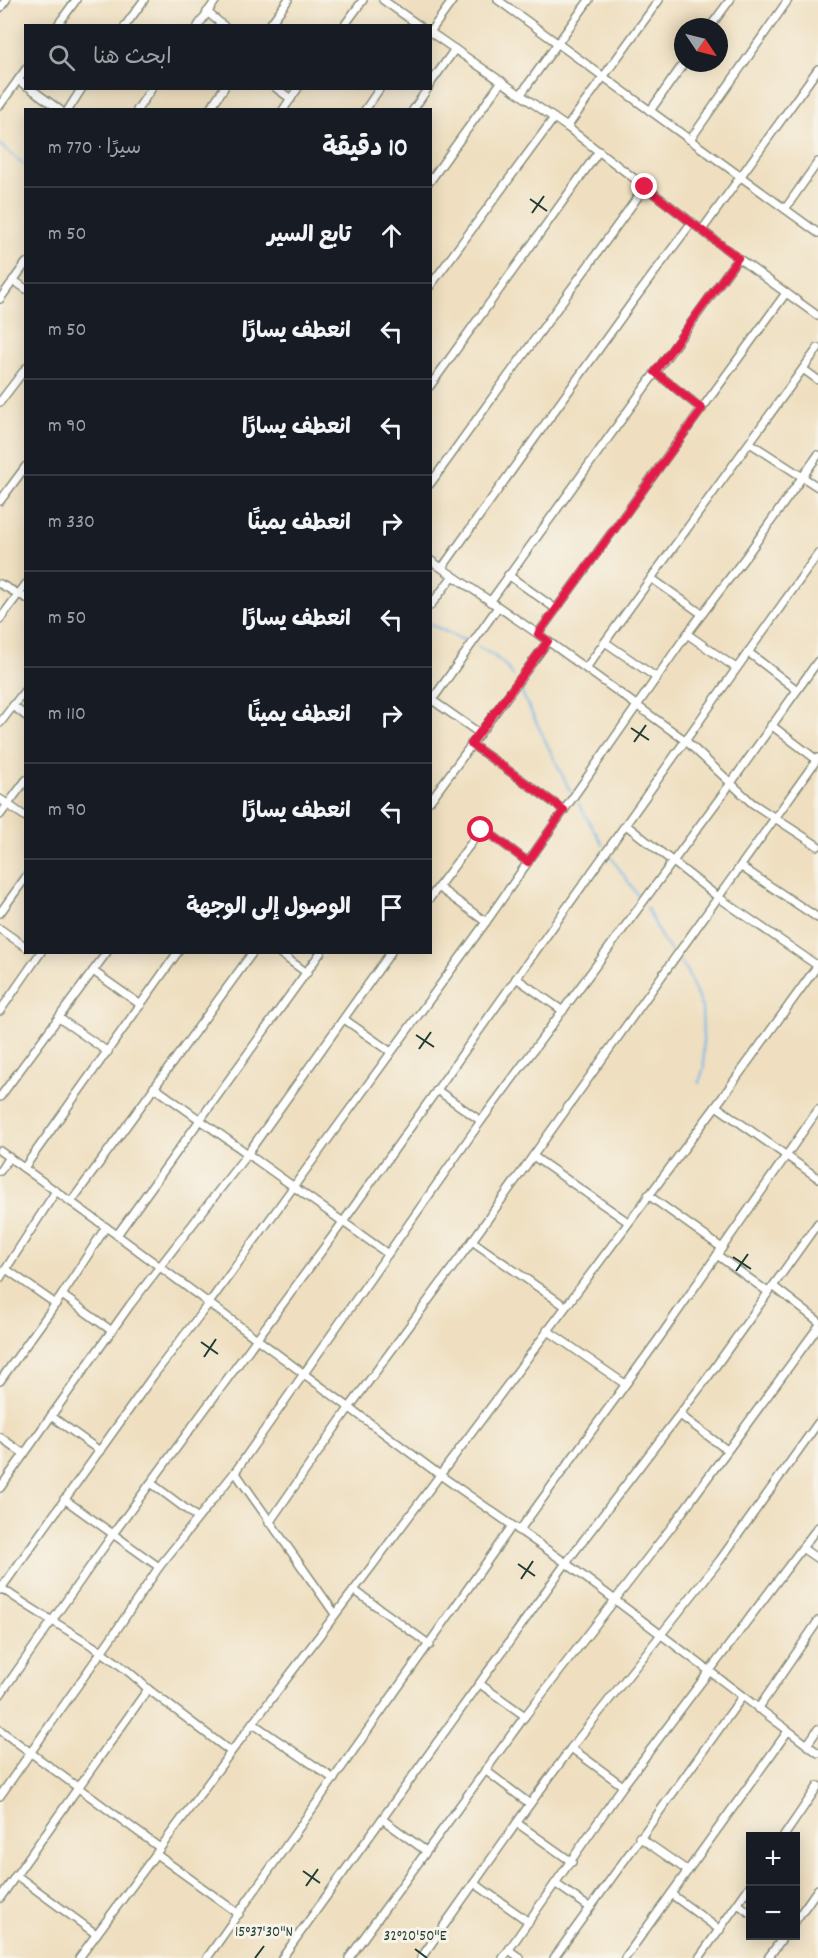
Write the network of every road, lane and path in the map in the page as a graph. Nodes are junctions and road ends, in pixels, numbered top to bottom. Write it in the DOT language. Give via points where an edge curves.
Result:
graph roads {
  1 [pos="6,0"];
  2 [pos="76,0"];
  3 [pos="144,0"];
  4 [pos="216,0"];
  5 [pos="288,0"];
  6 [pos="363,0"];
  7 [pos="383,0"];
  8 [pos="453,0"];
  9 [pos="498,0"];
  10 [pos="589,0"];
  11 [pos="659,0"];
  12 [pos="730,0"];
  13 [pos="788,0"];
  14 [pos="0,8"];
  15 [pos="207,12"];
  16 [pos="717,18"];
  17 [pos="58,24"];
  18 [pos="126,24"];
  19 [pos="199,24"];
  20 [pos="222,24"];
  21 [pos="270,24"];
  22 [pos="346,24"];
  23 [pos="417,24"];
  24 [pos="432,29"];
  25 [pos="432,33"];
  26 [pos="558,44"];
  27 [pos="455,49"];
  28 [pos="818,69"];
  29 [pos="24,72"];
  30 [pos="678,72"];
  31 [pos="603,76"];
  32 [pos="18,80"];
  33 [pos="432,81"];
  34 [pos="502,81"];
  35 [pos="24,84"];
  36 [pos="33,90"];
  37 [pos="81,90"];
  38 [pos="151,90"];
  39 [pos="223,90"];
  40 [pos="279,90"];
  41 [pos="297,90"];
  42 [pos="379,90"];
  43 [pos="427,90"];
  44 [pos="521,94"];
  45 [pos="291,99"];
  46 [pos="0,105"];
  47 [pos="57,108"];
  48 [pos="69,108"];
  49 [pos="138,108"];
  50 [pos="210,108"];
  51 [pos="284,108"];
  52 [pos="366,108"];
  53 [pos="414,108"];
  54 [pos="650,111"];
  55 [pos="554,117"];
  56 [pos="567,127"];
  57 [pos="690,140"];
  58 [pos="599,151"];
  59 [pos="818,162"];
  60 [pos="740,177"];
  61 [pos="432,178"];
  62 [pos="645,187"];
  63 [pos="785,209"];
  64 [pos="692,222"];
  65 [pos="702,230"];
  66 [pos="818,233"];
  67 [pos="738,258"];
  68 [pos="24,266"];
  69 [pos="13,280"];
  70 [pos="432,283"];
  71 [pos="24,288"];
  72 [pos="786,293"];
  73 [pos="0,299"];
  74 [pos="818,316"];
  75 [pos="818,348"];
  76 [pos="803,369"];
  77 [pos="24,371"];
  78 [pos="655,372"];
  79 [pos="818,380"];
  80 [pos="432,383"];
  81 [pos="0,402"];
  82 [pos="702,409"];
  83 [pos="750,442"];
  84 [pos="818,455"];
  85 [pos="24,469"];
  86 [pos="19,475"];
  87 [pos="803,476"];
  88 [pos="24,479"];
  89 [pos="432,481"];
  90 [pos="818,488"];
  91 [pos="0,501"];
  92 [pos="818,554"];
  93 [pos="432,561"];
  94 [pos="442,568"];
  95 [pos="508,575"];
  96 [pos="453,576"];
  97 [pos="651,578"];
  98 [pos="0,584"];
  99 [pos="24,587"];
  100 [pos="18,595"];
  101 [pos="24,597"];
  102 [pos="490,602"];
  103 [pos="432,603"];
  104 [pos="498,607"];
  105 [pos="556,609"];
  106 [pos="702,614"];
  107 [pos="0,619"];
  108 [pos="538,634"];
  109 [pos="687,634"];
  110 [pos="548,641"];
  111 [pos="605,642"];
  112 [pos="748,652"];
  113 [pos="818,662"];
  114 [pos="586,669"];
  115 [pos="736,669"];
  116 [pos="657,678"];
  117 [pos="797,690"];
  118 [pos="24,692"];
  119 [pos="432,700"];
  120 [pos="432,702"];
  121 [pos="13,706"];
  122 [pos="637,706"];
  123 [pos="24,714"];
  124 [pos="0,723"];
  125 [pos="771,725"];
  126 [pos="479,733"];
  127 [pos="686,741"];
  128 [pos="471,744"];
  129 [pos="817,759"];
  130 [pos="24,783"];
  131 [pos="731,783"];
  132 [pos="432,798"];
  133 [pos="0,799"];
  134 [pos="8,805"];
  135 [pos="564,810"];
  136 [pos="0,815"];
  137 [pos="24,817"];
  138 [pos="776,820"];
  139 [pos="626,825"];
  140 [pos="818,846"];
  141 [pos="673,861"];
  142 [pos="528,862"];
  143 [pos="740,866"];
  144 [pos="24,879"];
  145 [pos="438,887"];
  146 [pos="432,895"];
  147 [pos="718,897"];
  148 [pos="1,908"];
  149 [pos="818,918"];
  150 [pos="486,921"];
  151 [pos="0,929"];
  152 [pos="24,946"];
  153 [pos="37,954"];
  154 [pos="106,954"];
  155 [pos="177,954"];
  156 [pos="252,954"];
  157 [pos="282,954"];
  158 [pos="320,954"];
  159 [pos="390,954"];
  160 [pos="818,966"];
  161 [pos="93,971"];
  162 [pos="307,973"];
  163 [pos="516,978"];
  164 [pos="141,1005"];
  165 [pos="0,1011"];
  166 [pos="563,1011"];
  167 [pos="59,1018"];
  168 [pos="344,1019"];
  169 [pos="108,1052"];
  170 [pos="391,1052"];
  171 [pos="154,1087"];
  172 [pos="437,1090"];
  173 [pos="0,1097"];
  174 [pos="716,1106"];
  175 [pos="818,1110"];
  176 [pos="201,1120"];
  177 [pos="481,1121"];
  178 [pos="0,1151"];
  179 [pos="248,1153"];
  180 [pos="786,1155"];
  181 [pos="533,1156"];
  182 [pos="9,1157"];
  183 [pos="24,1168"];
  184 [pos="0,1171"];
  185 [pos="818,1178"];
  186 [pos="294,1186"];
  187 [pos="56,1191"];
  188 [pos="648,1196"];
  189 [pos="71,1202"];
  190 [pos="343,1222"];
  191 [pos="628,1222"];
  192 [pos="818,1223"];
  193 [pos="106,1227"];
  194 [pos="117,1235"];
  195 [pos="472,1241"];
  196 [pos="719,1251"];
  197 [pos="388,1254"];
  198 [pos="161,1268"];
  199 [pos="6,1269"];
  200 [pos="0,1278"];
  201 [pos="771,1289"];
  202 [pos="62,1295"];
  203 [pos="209,1303"];
  204 [pos="56,1304"];
  205 [pos="565,1306"];
  206 [pos="818,1321"];
  207 [pos="818,1327"];
  208 [pos="112,1330"];
  209 [pos="547,1330"];
  210 [pos="256,1339"];
  211 [pos="304,1374"];
  212 [pos="1,1378"];
  213 [pos="626,1384"];
  214 [pos="349,1408"];
  215 [pos="680,1415"];
  216 [pos="51,1416"];
  217 [pos="818,1424"];
  218 [pos="0,1437"];
  219 [pos="728,1450"];
  220 [pos="100,1451"];
  221 [pos="24,1454"];
  222 [pos="235,1472"];
  223 [pos="440,1475"];
  224 [pos="151,1483"];
  225 [pos="0,1488"];
  226 [pos="64,1499"];
  227 [pos="198,1518"];
  228 [pos="269,1523"];
  229 [pos="818,1527"];
  230 [pos="516,1528"];
  231 [pos="113,1534"];
  232 [pos="802,1548"];
  233 [pos="818,1559"];
  234 [pos="566,1563"];
  235 [pos="159,1567"];
  236 [pos="0,1588"];
  237 [pos="354,1590"];
  238 [pos="614,1600"];
  239 [pos="335,1614"];
  240 [pos="818,1621"];
  241 [pos="51,1622"];
  242 [pos="661,1635"];
  243 [pos="430,1645"];
  244 [pos="101,1652"];
  245 [pos="708,1672"];
  246 [pos="480,1684"];
  247 [pos="148,1689"];
  248 [pos="0,1695"];
  249 [pos="742,1697"];
  250 [pos="758,1709"];
  251 [pos="525,1716"];
  252 [pos="252,1723"];
  253 [pos="818,1729"];
  254 [pos="0,1730"];
  255 [pos="788,1731"];
  256 [pos="807,1745"];
  257 [pos="571,1749"];
  258 [pos="31,1752"];
  259 [pos="231,1752"];
  260 [pos="818,1753"];
  261 [pos="485,1770"];
  262 [pos="334,1779"];
  263 [pos="623,1786"];
  264 [pos="818,1786"];
  265 [pos="79,1788"];
  266 [pos="0,1796"];
  267 [pos="530,1804"];
  268 [pos="382,1819"];
  269 [pos="517,1823"];
  270 [pos="787,1832"];
  271 [pos="639,1837"];
  272 [pos="158,1851"];
  273 [pos="426,1851"];
  274 [pos="572,1862"];
  275 [pos="688,1871"];
  276 [pos="16,1875"];
  277 [pos="474,1883"];
  278 [pos="556,1884"];
  279 [pos="818,1888"];
  280 [pos="746,1892"];
  281 [pos="671,1894"];
  282 [pos="0,1898"];
  283 [pos="738,1904"];
  284 [pos="589,1907"];
  285 [pos="746,1909"];
  286 [pos="800,1913"];
  287 [pos="239,1914"];
  288 [pos="529,1922"];
  289 [pos="720,1930"];
  290 [pos="96,1934"];
  291 [pos="780,1940"];
  292 [pos="509,1950"];
  293 [pos="79,1958"];
  294 [pos="207,1958"];
  295 [pos="282,1958"];
  296 [pos="349,1958"];
  297 [pos="421,1958"];
  298 [pos="504,1958"];
  299 [pos="520,1958"];
  300 [pos="554,1958"];
  301 [pos="625,1958"];
  302 [pos="699,1958"];
  303 [pos="768,1958"];
  1 -- 14 [label="street"];
  2 -- 17 [label="street"];
  3 -- 18 [label="street"];
  4 -- 15 [label="street"];
  5 -- 21 [label="street"];
  6 -- 22 [label="street"];
  7 -- 23 [label="street"];
  8 -- 24 [label="street"];
  9 -- 26 [label="street"];
  10 -- 26 [label="street"];
  11 -- 31 [label="street"];
  12 -- 16 [label="street"];
  13 -- 57 [label="street"];
  15 -- 19 [label="street"];
  15 -- 20 [label="street"];
  25 -- 27 [label="street"];
  26 -- 31 [label="street"];
  26 -- 44 [label="street"];
  27 -- 33 [label="street"];
  27 -- 34 [label="street"];
  28 -- 60 [label="street"];
  29 -- 32 [label="street"];
  30 -- 54 [label="street"];
  31 -- 54 [label="street"];
  31 -- 56 [label="street"];
  32 -- 35 [label="street"];
  32 -- 46 [label="street"];
  34 -- 44 [label="street"];
  34 -- 61 [label="street"];
  36 -- 47 [label="street"];
  37 -- 48 [label="street"];
  38 -- 49 [label="street"];
  39 -- 50 [label="street"];
  40 -- 45 [label="street"];
  41 -- 45 [label="street"];
  42 -- 52 [label="street"];
  43 -- 53 [label="street"];
  44 -- 55 [label="street"];
  45 -- 51 [label="street"];
  54 -- 57 [label="street"];
  55 -- 56 [label="street"];
  55 -- 70 [label="street"];
  56 -- 58 [label="street"];
  57 -- 60 [label="street"];
  58 -- 62 [label="street"];
  58 -- 80 [label="street"];
  59 -- 63 [label="street"];
  60 -- 63 [label="street"];
  60 -- 65 [label="street"];
  62 -- 64 [label="street"];
  62 -- 89 [label="street"];
  63 -- 66 [label="street"];
  64 -- 65 [label="street"];
  64 -- 94 [label="street"];
  65 -- 67 [label="street"];
  67 -- 72 [label="street"];
  67 -- 78 [label="street"];
  68 -- 69 [label="street"];
  69 -- 71 [label="street"];
  69 -- 73 [label="street"];
  72 -- 74 [label="street"];
  72 -- 82 [label="street"];
  75 -- 76 [label="street"];
  76 -- 79 [label="street"];
  76 -- 83 [label="street"];
  77 -- 81 [label="street"];
  78 -- 82 [label="street"];
  78 -- 95 [label="street"];
  82 -- 105 [label="street"];
  83 -- 87 [label="street"];
  83 -- 97 [label="street"];
  84 -- 87 [label="street"];
  85 -- 86 [label="street"];
  86 -- 88 [label="street"];
  86 -- 91 [label="street"];
  87 -- 90 [label="street"];
  87 -- 106 [label="street"];
  92 -- 112 [label="street"];
  93 -- 94 [label="street"];
  94 -- 96 [label="street"];
  95 -- 102 [label="street"];
  95 -- 105 [label="street"];
  96 -- 102 [label="street"];
  96 -- 103 [label="street"];
  97 -- 106 [label="street"];
  97 -- 111 [label="street"];
  98 -- 100 [label="street"];
  99 -- 100 [label="street"];
  100 -- 101 [label="street"];
  100 -- 107 [label="street"];
  102 -- 104 [label="street"];
  104 -- 108 [label="street"];
  104 -- 119 [label="street"];
  105 -- 108 [label="street"];
  106 -- 109 [label="street"];
  108 -- 110 [label="street"];
  109 -- 115 [label="street"];
  109 -- 116 [label="street"];
  110 -- 114 [label="street"];
  110 -- 126 [label="street"];
  111 -- 114 [label="street"];
  111 -- 116 [label="street"];
  112 -- 115 [label="street"];
  112 -- 117 [label="street"];
  113 -- 117 [label="street"];
  114 -- 122 [label="street"];
  115 -- 127 [label="street"];
  116 -- 122 [label="street"];
  117 -- 125 [label="street"];
  118 -- 121 [label="street"];
  120 -- 126 [label="street"];
  121 -- 123 [label="street"];
  121 -- 124 [label="street"];
  122 -- 127 [label="street"];
  122 -- 135 [label="street"];
  125 -- 129 [label="street"];
  125 -- 131 [label="street"];
  126 -- 128 [label="street"];
  127 -- 131 [label="street"];
  127 -- 139 [label="street"];
  128 -- 132 [label="street"];
  128 -- 135 [label="street"];
  129 -- 138 [label="street"];
  130 -- 134 [label="street"];
  131 -- 138 [label="street"];
  131 -- 141 [label="street"];
  133 -- 134 [label="street"];
  134 -- 136 [label="street"];
  134 -- 137 [label="street"];
  135 -- 142 [label="street"];
  138 -- 140 [label="street"];
  138 -- 143 [label="street"];
  139 -- 141 [label="street"];
  139 -- 163 [label="street"];
  141 -- 147 [label="street"];
  141 -- 166 [label="street"];
  142 -- 145 [label="street" via="481,830"];
  142 -- 150 [label="street"];
  143 -- 147 [label="street"];
  143 -- 149 [label="street"];
  144 -- 148 [label="street"];
  145 -- 146 [label="street"];
  145 -- 150 [label="street"];
  147 -- 160 [label="street"];
  147 -- 181 [label="street"];
  150 -- 170 [label="street"];
  151 -- 152 [label="street"];
  153 -- 165 [label="street"];
  154 -- 161 [label="street"];
  155 -- 164 [label="street"];
  156 -- 171 [label="street"];
  157 -- 162 [label="street"];
  158 -- 162 [label="street"];
  159 -- 168 [label="street"];
  160 -- 174 [label="street"];
  161 -- 164 [label="street"];
  161 -- 167 [label="street"];
  162 -- 176 [label="street"];
  163 -- 166 [label="street"];
  163 -- 172 [label="street"];
  164 -- 169 [label="street"];
  166 -- 177 [label="street"];
  167 -- 169 [label="street"];
  167 -- 173 [label="street"];
  168 -- 170 [label="street"];
  168 -- 179 [label="street"];
  169 -- 183 [label="street"];
  170 -- 186 [label="street"];
  171 -- 176 [label="street"];
  171 -- 189 [label="street"];
  172 -- 177 [label="street"];
  172 -- 190 [label="street"];
  174 -- 180 [label="street"];
  174 -- 188 [label="street"];
  175 -- 180 [label="street"];
  176 -- 179 [label="street"];
  176 -- 194 [label="street"];
  177 -- 197 [label="street"];
  178 -- 182 [label="street"];
  179 -- 186 [label="street"];
  179 -- 198 [label="street"];
  180 -- 185 [label="street"];
  180 -- 196 [label="street"];
  181 -- 191 [label="street"];
  181 -- 195 [label="street"];
  182 -- 183 [label="street"];
  182 -- 184 [label="street"];
  183 -- 187 [label="street"];
  186 -- 190 [label="street"];
  186 -- 203 [label="street"];
  187 -- 189 [label="street"];
  187 -- 199 [label="street"];
  188 -- 191 [label="street"];
  188 -- 196 [label="street"];
  189 -- 193 [label="street"];
  190 -- 197 [label="street"];
  190 -- 210 [label="street"];
  191 -- 205 [label="street"];
  192 -- 201 [label="street"];
  193 -- 194 [label="street"];
  193 -- 202 [label="street"];
  194 -- 198 [label="street"];
  195 -- 205 [label="street"];
  195 -- 214 [label="street"];
  196 -- 201 [label="street"];
  196 -- 213 [label="street"];
  197 -- 211 [label="street"];
  198 -- 203 [label="street"];
  198 -- 208 [label="street"];
  199 -- 200 [label="street"];
  199 -- 204 [label="street"];
  201 -- 206 [label="street"];
  201 -- 215 [label="street"];
  202 -- 204 [label="street"];
  202 -- 208 [label="street"];
  203 -- 210 [label="street"];
  203 -- 220 [label="street"];
  204 -- 212 [label="street"];
  205 -- 209 [label="street"];
  207 -- 219 [label="street"];
  208 -- 216 [label="street"];
  209 -- 213 [label="street"];
  209 -- 223 [label="street"];
  210 -- 211 [label="street"];
  210 -- 224 [label="street"];
  211 -- 214 [label="street"];
  211 -- 222 [label="street"];
  213 -- 230 [label="street"];
  214 -- 223 [label="street"];
  214 -- 228 [label="street"];
  215 -- 219 [label="street"];
  215 -- 234 [label="street"];
  216 -- 220 [label="street"];
  216 -- 221 [label="street"];
  217 -- 242 [label="street"];
  218 -- 221 [label="street"];
  219 -- 238 [label="street"];
  220 -- 226 [label="street"];
  221 -- 225 [label="street"];
  222 -- 227 [label="street"];
  222 -- 228 [label="street"];
  223 -- 230 [label="street"];
  223 -- 237 [label="street"];
  224 -- 227 [label="street"];
  224 -- 231 [label="street"];
  226 -- 231 [label="street"];
  226 -- 236 [label="street"];
  227 -- 235 [label="street"];
  228 -- 239 [label="street"];
  229 -- 232 [label="street"];
  230 -- 234 [label="street"];
  230 -- 243 [label="street"];
  231 -- 235 [label="street"];
  231 -- 241 [label="street"];
  232 -- 233 [label="street"];
  232 -- 245 [label="street"];
  234 -- 238 [label="street"];
  234 -- 246 [label="street"];
  235 -- 244 [label="street"];
  236 -- 241 [label="street"];
  237 -- 239 [label="street"];
  237 -- 243 [label="street"];
  238 -- 242 [label="street"];
  238 -- 251 [label="street"];
  239 -- 252 [label="street"];
  240 -- 250 [label="street"];
  241 -- 244 [label="street"];
  241 -- 248 [label="street"];
  242 -- 245 [label="street"];
  242 -- 257 [label="street"];
  243 -- 262 [label="street"];
  244 -- 247 [label="street"];
  244 -- 258 [label="street"];
  245 -- 249 [label="street"];
  245 -- 263 [label="street"];
  246 -- 251 [label="street"];
  246 -- 268 [label="street"];
  247 -- 259 [label="street"];
  247 -- 265 [label="street"];
  249 -- 250 [label="street"];
  249 -- 271 [label="street"];
  250 -- 255 [label="street"];
  251 -- 261 [label="street"];
  252 -- 259 [label="street"];
  252 -- 262 [label="street"];
  253 -- 256 [label="street"];
  254 -- 258 [label="street"];
  255 -- 256 [label="street"];
  255 -- 275 [label="street"];
  256 -- 260 [label="street"];
  257 -- 263 [label="street"];
  257 -- 267 [label="street"];
  258 -- 265 [label="street"];
  258 -- 266 [label="street"];
  259 -- 272 [label="street"];
  261 -- 267 [label="street"];
  261 -- 273 [label="street"];
  262 -- 287 [label="street"];
  263 -- 274 [label="street"];
  264 -- 270 [label="street"];
  265 -- 272 [label="street"];
  265 -- 276 [label="street"];
  267 -- 269 [label="street"];
  268 -- 273 [label="street"];
  268 -- 295 [label="street"];
  269 -- 274 [label="street"];
  269 -- 277 [label="street"];
  271 -- 275 [label="street"];
  271 -- 284 [label="street"];
  272 -- 287 [label="street"];
  272 -- 290 [label="street"];
  273 -- 296 [label="street"];
  274 -- 278 [label="street"];
  275 -- 281 [label="street"];
  276 -- 282 [label="street"];
  276 -- 290 [label="street"];
  277 -- 288 [label="street"];
  277 -- 297 [label="street"];
  278 -- 284 [label="street"];
  278 -- 288 [label="street"];
  279 -- 286 [label="street"];
  280 -- 283 [label="street"];
  281 -- 289 [label="street"];
  281 -- 301 [label="street"];
  283 -- 285 [label="street"];
  283 -- 289 [label="street"];
  284 -- 300 [label="street"];
  287 -- 294 [label="street"];
  288 -- 292 [label="street"];
  289 -- 302 [label="street"];
  290 -- 293 [label="street"];
  291 -- 303 [label="street"];
  292 -- 298 [label="street"];
  292 -- 299 [label="street"];
}
